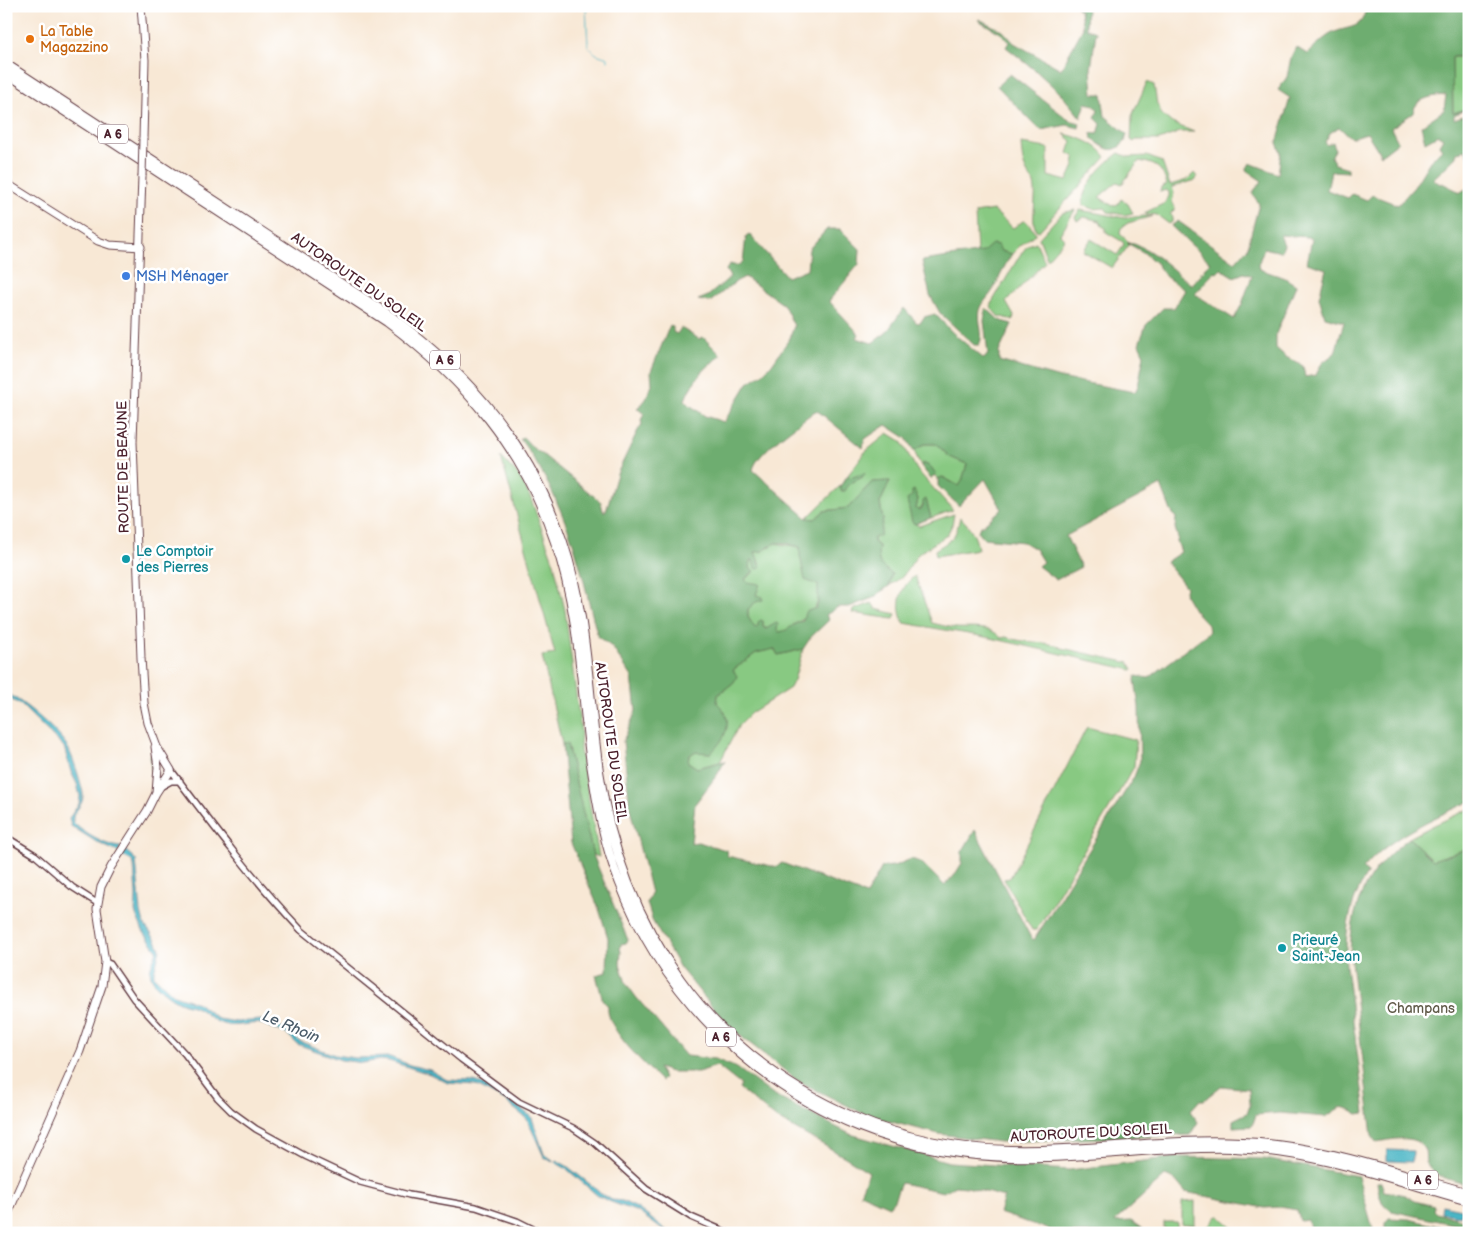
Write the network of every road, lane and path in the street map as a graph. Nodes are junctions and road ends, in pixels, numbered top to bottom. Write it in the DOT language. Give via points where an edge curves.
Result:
graph roads {
  1 [pos="140,6"];
  2 [pos="6,64"];
  3 [pos="6,73"];
  4 [pos="6,183"];
  5 [pos="141,248"];
  6 [pos="155,742"];
  7 [pos="171,768"];
  8 [pos="157,774"];
  9 [pos="180,781"];
  10 [pos="161,786"];
  11 [pos="156,793"];
  12 [pos="6,837"];
  13 [pos="97,903"];
  14 [pos="105,962"];
  15 [pos="1367,1167"];
  16 [pos="1378,1170"];
  17 [pos="1469,1193"];
  18 [pos="1469,1201"];
  19 [pos="6,1218"];
  20 [pos="541,1233"];
  21 [pos="728,1233"];
  1 -- 5 [label="main road, ROUTE DE BEAUNE, bridge" via="145,60"];
  2 -- 15 [label="highway, AUTOROUTE DU SOLEIL / A 6" via="398,321 455,369 502,423 545,496 571,569 583,628 603,794 627,884 648,929 675,973 713,1019 751,1054 794,1085 838,1110 894,1131 943,1143 1027,1150 1189,1141 1242,1142 1304,1149"];
  3 -- 15 [label="highway, AUTOROUTE DU SOLEIL / A 6" via="387,322 439,364 491,421 535,492 562,563 577,638 596,795 619,883 646,940 675,984 708,1024 754,1066 798,1096 851,1123 900,1141 950,1152 1027,1158 1181,1149 1242,1149"];
  4 -- 5 [label="main road" via="98,241"];
  5 -- 6 [label="main road, ROUTE DE BEAUNE" via="135,341 134,465 142,680 147,717"];
  6 -- 7 [label="main road, ROUTE DE BEAUNE"];
  6 -- 8 [label="main road"];
  7 -- 8 [label="main road" via="164,768"];
  7 -- 9 [label="street"];
  7 -- 10 [label="main road"];
  8 -- 11 [label="main road"];
  9 -- 10 [label="street"];
  9 -- 21 [label="street" via="278,905 302,930 497,1086 529,1108 584,1135 646,1190 691,1217"];
  10 -- 11 [label="main road"];
  11 -- 13 [label="main road" via="104,881"];
  12 -- 13 [label="street"];
  13 -- 14 [label="main road"];
  14 -- 19 [label="main road" via="102,986 80,1051"];
  14 -- 20 [label="street" via="185,1054 218,1098 256,1129 360,1182 476,1207"];
  15 -- 16 [label="highway, AUTOROUTE DU SOLEIL / A 6"];
  16 -- 17 [label="highway, AUTOROUTE DU SOLEIL / A 6"];
  16 -- 18 [label="highway, AUTOROUTE DU SOLEIL / A 6"];
}
